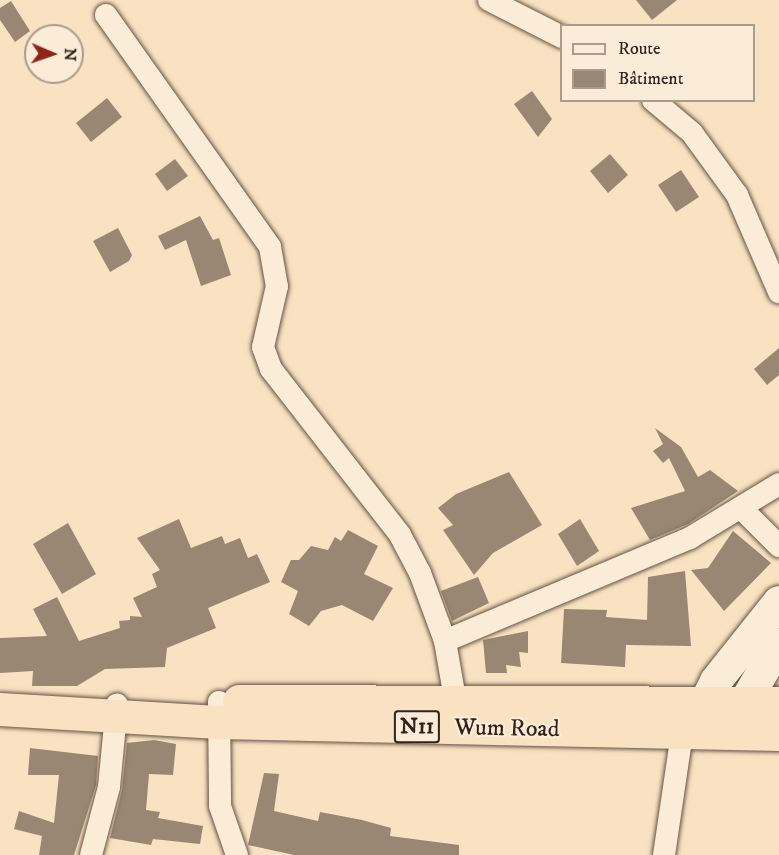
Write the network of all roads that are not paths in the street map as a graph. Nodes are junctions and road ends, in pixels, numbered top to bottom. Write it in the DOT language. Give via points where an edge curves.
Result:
graph roads {
  1 [pos="489,0"];
  2 [pos="106,15"];
  3 [pos="560,36"];
  4 [pos="655,102"];
  5 [pos="779,292"];
  6 [pos="779,484"];
  7 [pos="741,508"];
  8 [pos="779,546"];
  9 [pos="779,602"];
  10 [pos="445,641"];
  11 [pos="779,644"];
  12 [pos="779,703"];
  13 [pos="0,709"];
  14 [pos="117,710"];
  15 [pos="218,712"];
  16 [pos="458,714"];
  17 [pos="744,718"];
  18 [pos="697,722"];
  19 [pos="779,734"];
  20 [pos="90,855"];
  21 [pos="237,855"];
  22 [pos="664,855"];
  1 -- 3 [label="street"];
  2 -- 10 [label="street" via="270,247 277,286 263,347 271,369 400,535 420,573"];
  4 -- 5 [label="street" via="692,133 736,195"];
  6 -- 7 [label="street"];
  7 -- 8 [label="street"];
  7 -- 10 [label="street" via="690,538"];
  9 -- 18 [label="main road" via="731,660"];
  10 -- 16 [label="street"];
  11 -- 17 [label="main road"];
  12 -- 17 [label="highway, Wum Road / N11"];
  13 -- 14 [label="highway, Wum Road / N11"];
  14 -- 15 [label="highway, Wum Road / N11"];
  14 -- 20 [label="street" via="109,787"];
  15 -- 16 [label="highway, Wum Road / N11"];
  15 -- 21 [label="street" via="220,806"];
  16 -- 18 [label="highway, Wum Road / N11"];
  17 -- 18 [label="highway, Wum Road / N11"];
  17 -- 19 [label="highway, Wum Road / N11"];
  18 -- 22 [label="street"];
}
